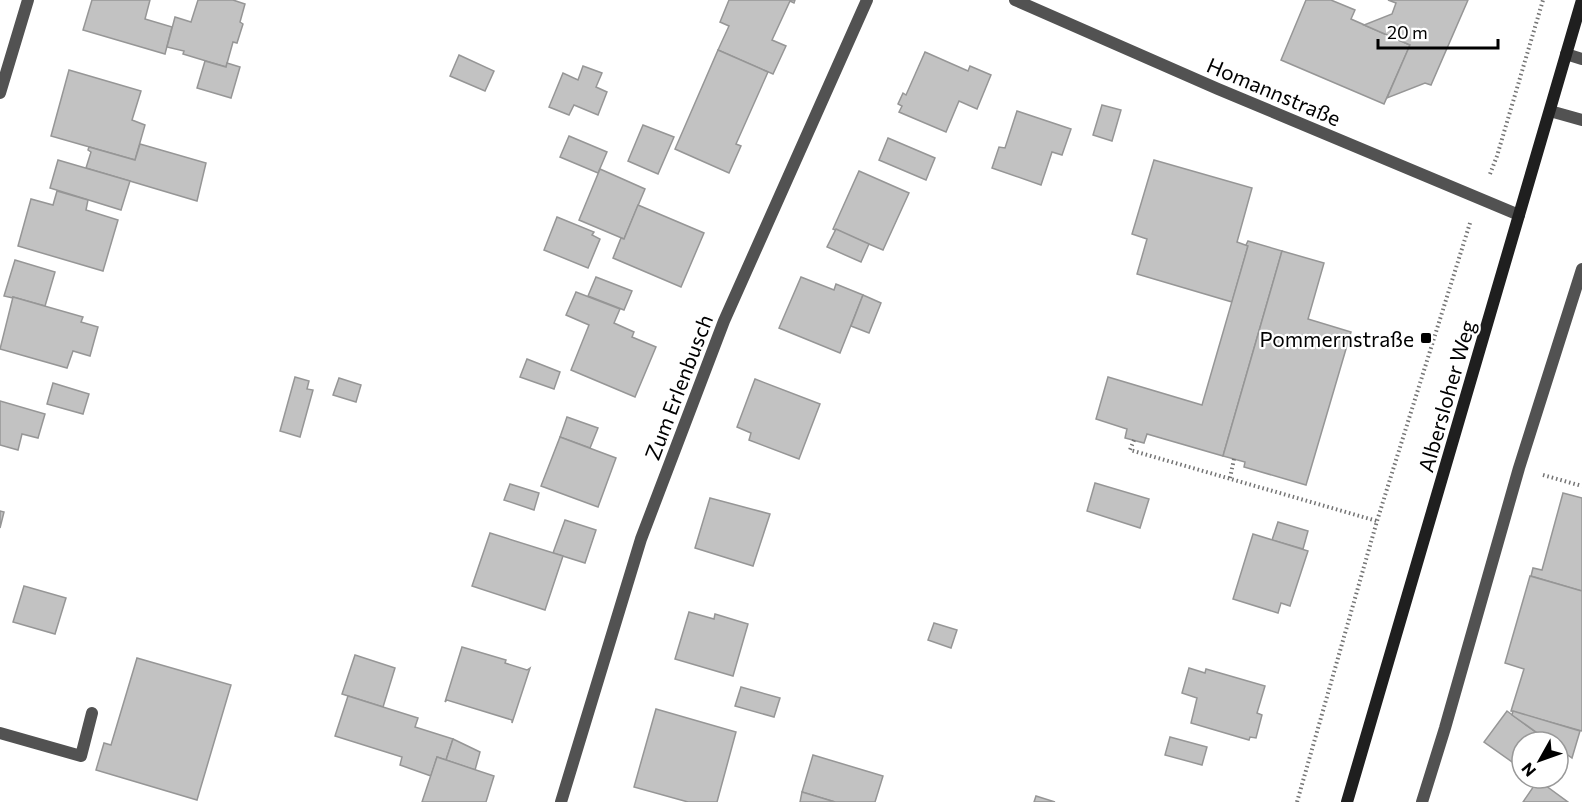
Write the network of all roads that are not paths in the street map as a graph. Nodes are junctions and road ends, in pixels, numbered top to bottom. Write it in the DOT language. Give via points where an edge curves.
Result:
graph roads {
  1 [pos="28,0"];
  2 [pos="867,0"];
  3 [pos="1016,0"];
  4 [pos="1581,0"];
  5 [pos="1566,54"];
  6 [pos="1582,59"];
  7 [pos="0,93"];
  8 [pos="1550,111"];
  9 [pos="1582,120"];
  10 [pos="1519,214"];
  11 [pos="1582,269"];
  12 [pos="92,713"];
  13 [pos="0,733"];
  14 [pos="561,802"];
  15 [pos="1347,802"];
  16 [pos="1422,802"];
  1 -- 7 [label="street"];
  2 -- 14 [label="street, Zum Erlenbusch" via="729,310 641,539"];
  3 -- 10 [label="street, Homannstraße"];
  4 -- 5 [label="main road, Albersloher Weg"];
  5 -- 6 [label="street"];
  5 -- 8 [label="main road, Albersloher Weg"];
  8 -- 9 [label="street"];
  8 -- 10 [label="main road, Albersloher Weg"];
  10 -- 15 [label="main road, Albersloher Weg"];
  11 -- 16 [label="street" via="1519,468"];
  12 -- 13 [label="street" via="81,756"];
}
